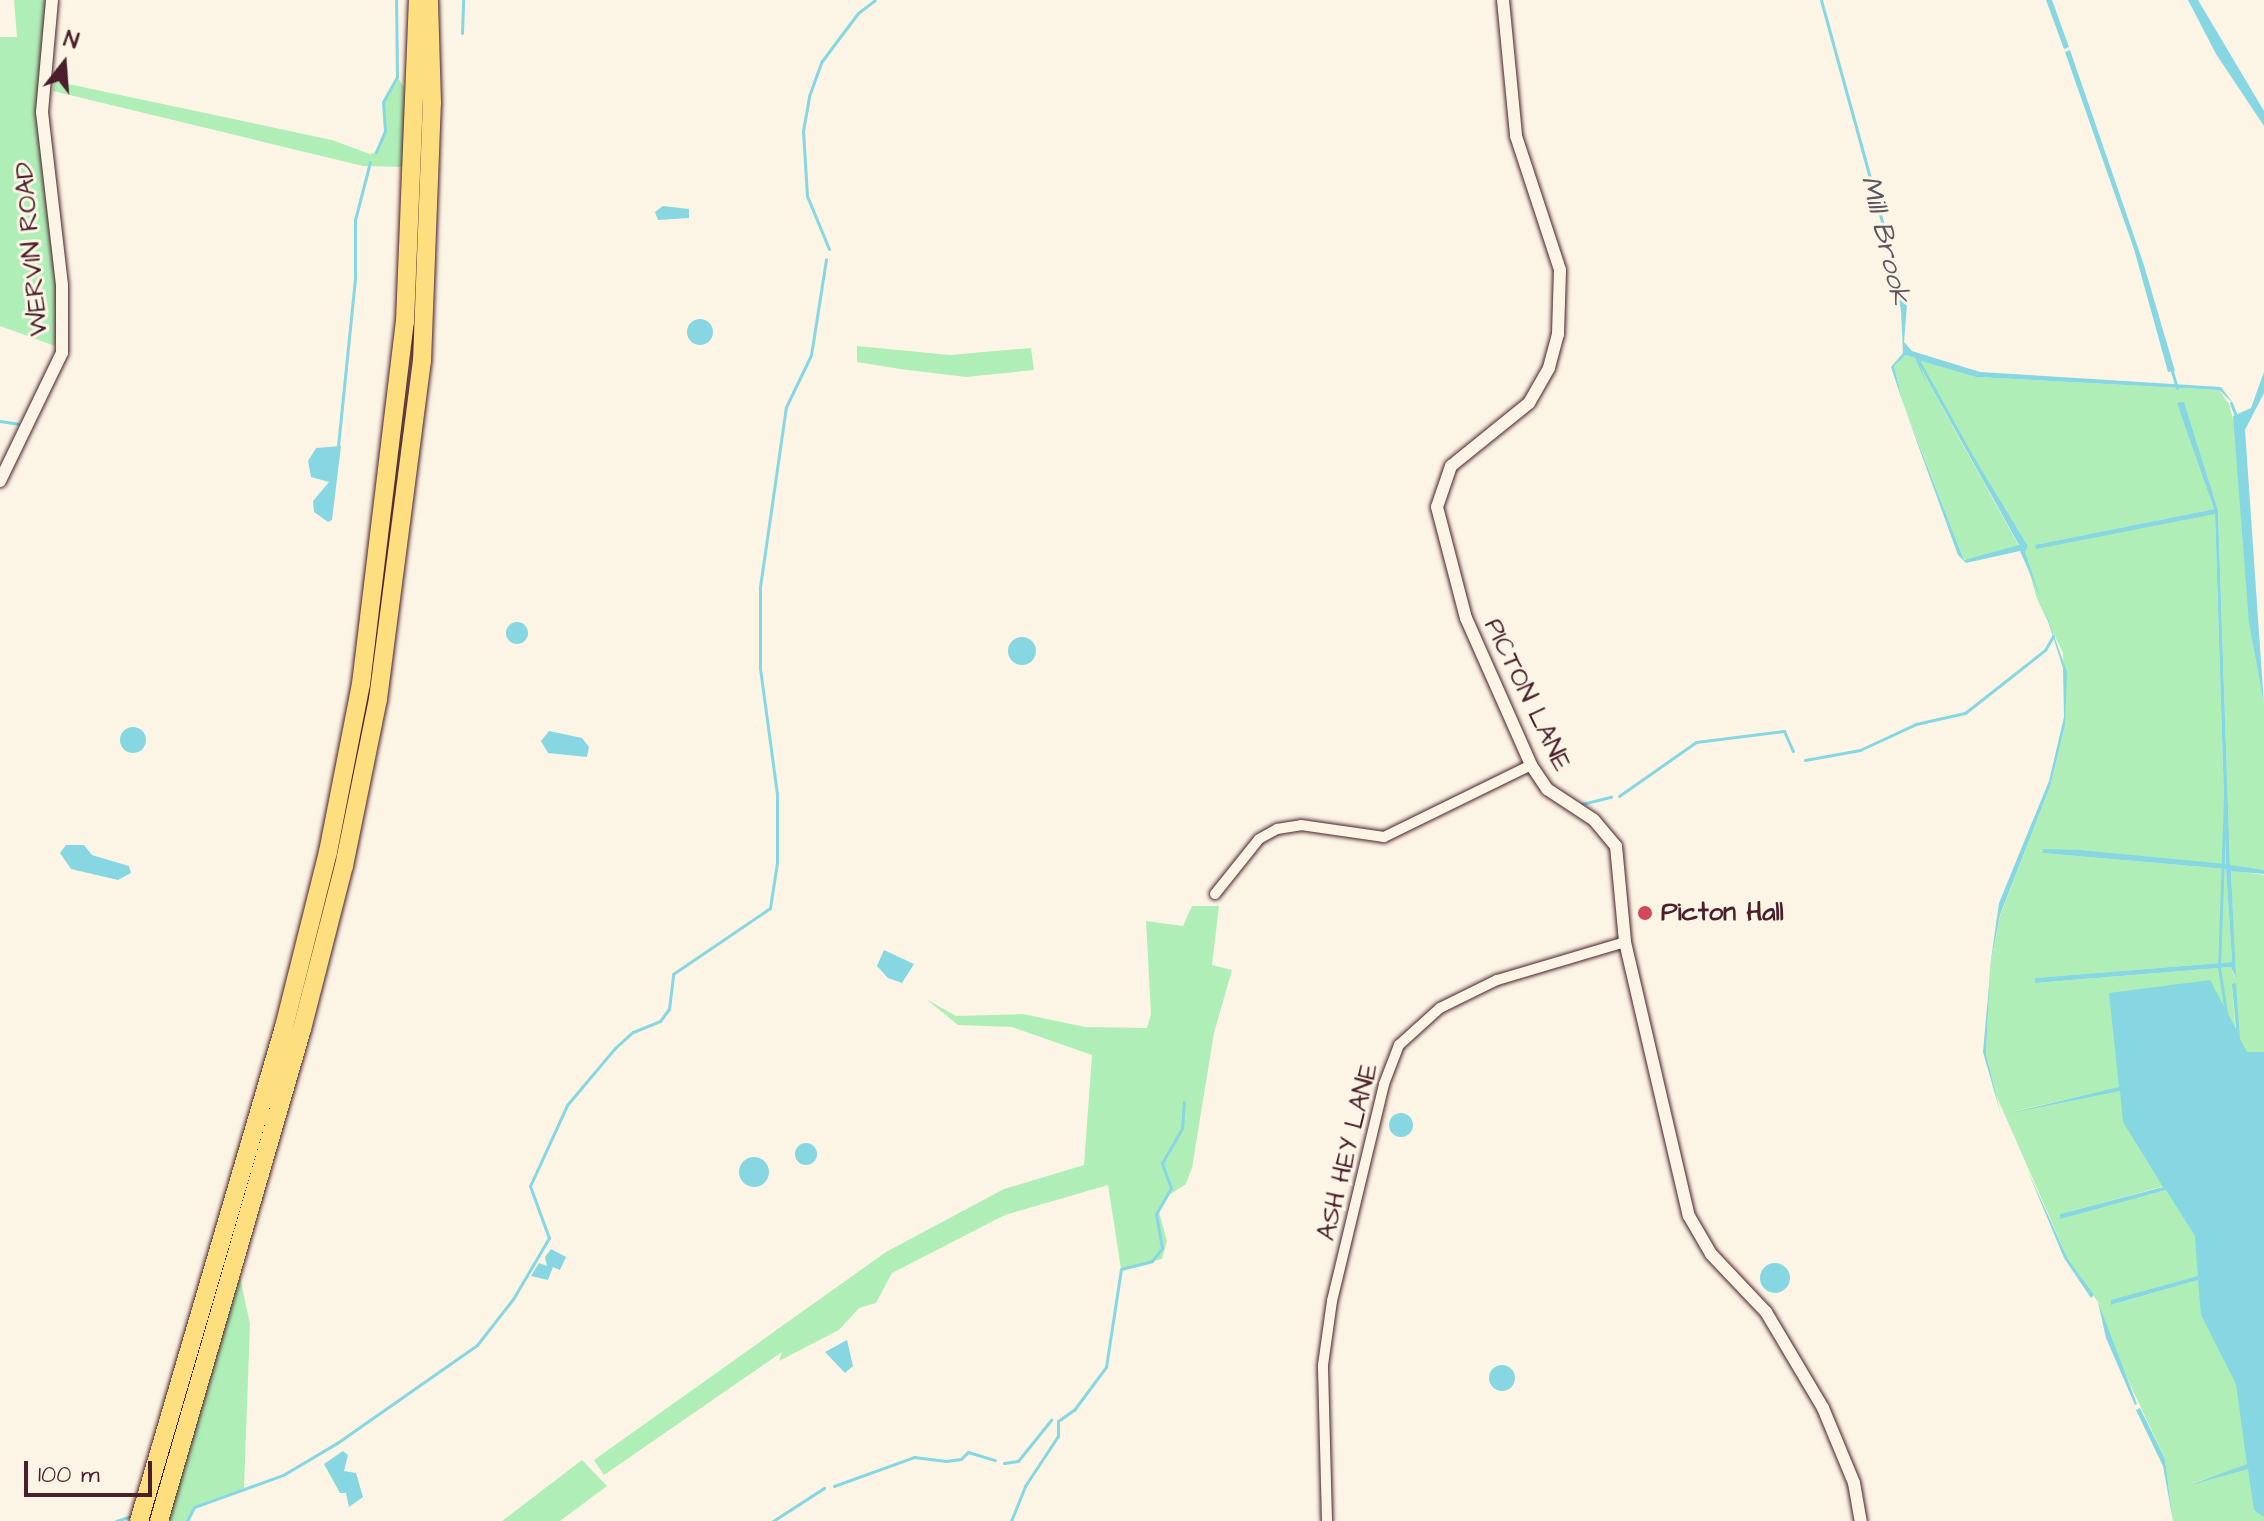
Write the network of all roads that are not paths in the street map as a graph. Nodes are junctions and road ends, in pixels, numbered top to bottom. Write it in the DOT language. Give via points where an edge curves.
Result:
graph roads {
  1 [pos="52,0"];
  2 [pos="418,0"];
  3 [pos="429,0"];
  4 [pos="1503,0"];
  5 [pos="0,481"];
  6 [pos="1531,765"];
  7 [pos="1215,894"];
  8 [pos="1625,942"];
  9 [pos="139,1521"];
  10 [pos="159,1521"];
  11 [pos="1327,1521"];
  12 [pos="1861,1521"];
  1 -- 5 [label="street, WERVIN ROAD" via="42,112 62,285 62,353"];
  2 -- 9 [label="highway" via="405,322 358,699 328,852 284,1027"];
  3 -- 10 [label="highway" via="432,103 422,361 378,699 344,866 306,1014"];
  4 -- 6 [label="street, PICTON LANE" via="1511,110 1560,270 1558,334 1549,368 1529,403 1451,466 1442,479 1437,507 1466,618"];
  6 -- 7 [label="street" via="1384,837 1301,825 1277,829 1259,839"];
  6 -- 8 [label="street, PICTON LANE" via="1547,789 1610,835"];
  8 -- 11 [label="street, ASH HEY LANE" via="1497,980 1440,1008 1399,1045 1384,1084 1330,1314 1323,1365"];
  8 -- 12 [label="street, PICTON LANE" via="1689,1216 1711,1254 1766,1312 1823,1408 1854,1483"];
}
